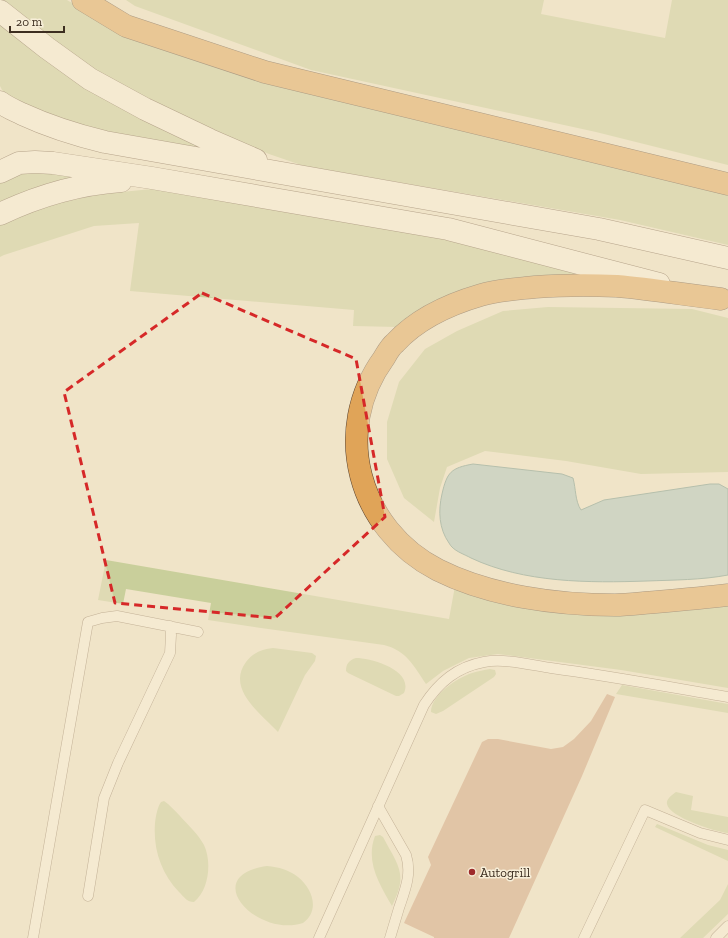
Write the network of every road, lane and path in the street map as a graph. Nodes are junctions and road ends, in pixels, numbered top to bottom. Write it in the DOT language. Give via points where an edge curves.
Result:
graph roads {
  1 [pos="83,0"];
  2 [pos="0,11"];
  3 [pos="0,102"];
  4 [pos="0,172"];
  5 [pos="300,176"];
  6 [pos="152,178"];
  7 [pos="728,184"];
  8 [pos="0,214"];
  9 [pos="728,258"];
  10 [pos="724,301"];
  11 [pos="728,595"];
  12 [pos="170,626"];
  13 [pos="198,632"];
  14 [pos="728,697"];
  15 [pos="378,806"];
  16 [pos="728,840"];
  17 [pos="88,896"];
  18 [pos="728,926"];
  19 [pos="33,938"];
  20 [pos="319,938"];
  21 [pos="390,938"];
  22 [pos="584,938"];
  23 [pos="716,938"];
  1 -- 7 [label="highway" via="126,26 265,72"];
  2 -- 5 [label="main road" via="90,79 210,140"];
  3 -- 5 [label="main road" via="31,118 74,134 157,152"];
  4 -- 6 [label="main road" via="19,163 35,162"];
  5 -- 9 [label="main road" via="599,229"];
  6 -- 8 [label="main road" via="100,182 57,192"];
  6 -- 10 [label="main road" via="448,229"];
  10 -- 11 [label="highway" via="620,287 583,285 519,288 482,295 453,305 428,317 394,344 368,383 360,404 356,434 358,463 364,488 386,528 409,551 456,578 531,599 572,603 616,605"];
  12 -- 13 [label="lane"];
  12 -- 17 [label="lane" via="170,653 104,798"];
  12 -- 19 [label="lane" via="117,616 88,622"];
  14 -- 15 [label="lane" via="600,674 498,661 473,665 452,675 431,694"];
  15 -- 20 [label="lane"];
  15 -- 21 [label="lane" via="406,855 409,870"];
  16 -- 22 [label="lane" via="700,833 645,810"];
  18 -- 23 [label="lane"];
}
